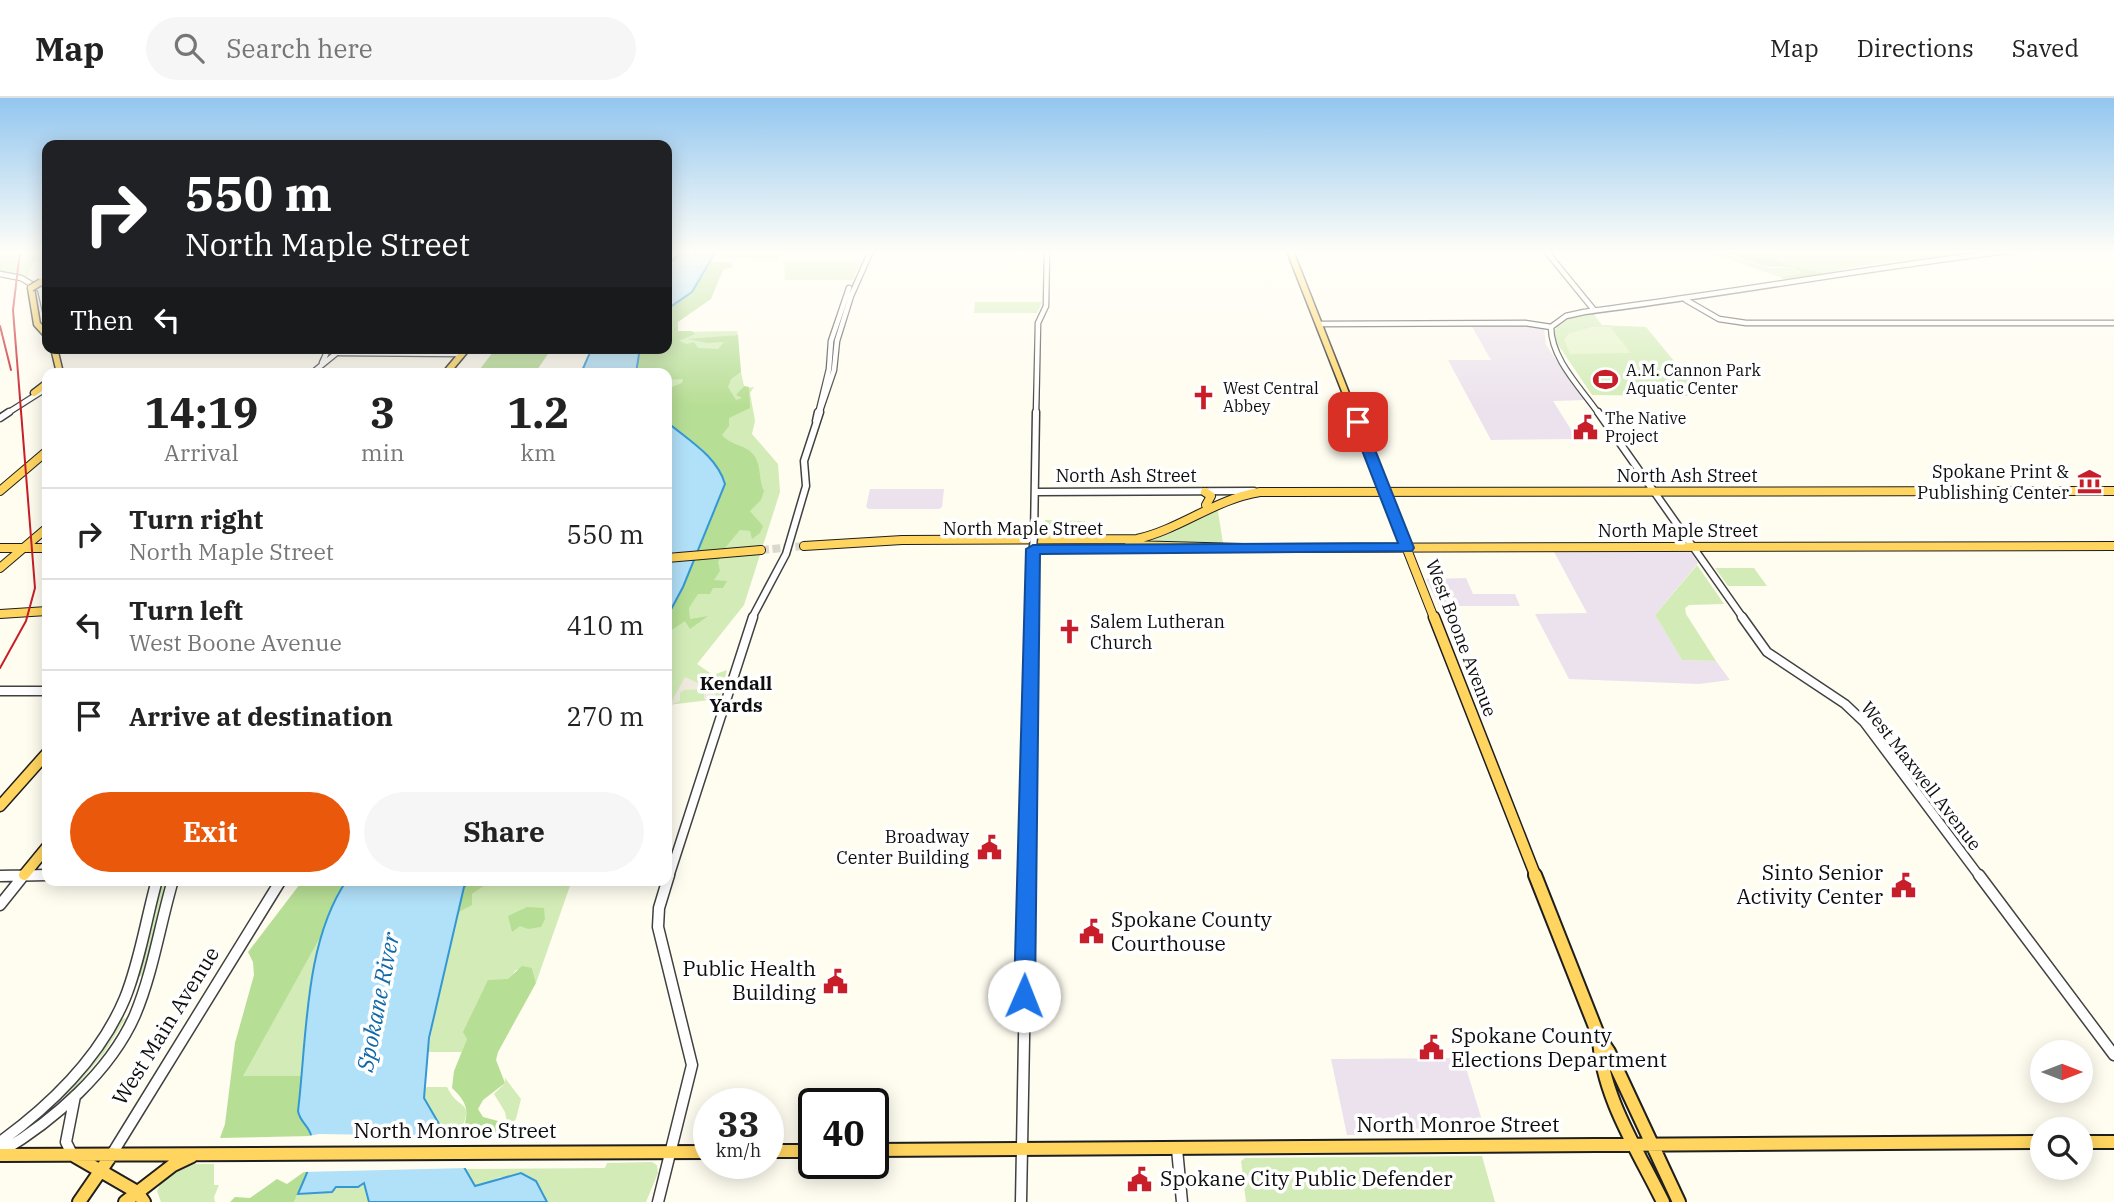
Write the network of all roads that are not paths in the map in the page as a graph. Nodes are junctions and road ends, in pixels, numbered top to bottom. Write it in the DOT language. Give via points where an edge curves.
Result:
graph roads {
  1 [pos="32,303"];
  2 [pos="849,303"];
  3 [pos="1046,303"];
  4 [pos="1310,303"];
  5 [pos="1588,303"];
  6 [pos="1662,303"];
  7 [pos="1690,303"];
  8 [pos="1594,310"];
  9 [pos="2114,323"];
  10 [pos="1318,324"];
  11 [pos="1551,327"];
  12 [pos="42,330"];
  13 [pos="337,354"];
  14 [pos="462,354"];
  15 [pos="319,366"];
  16 [pos="450,368"];
  17 [pos="42,390"];
  18 [pos="42,392"];
  19 [pos="34,393"];
  20 [pos="0,420"];
  21 [pos="42,455"];
  22 [pos="42,462"];
  23 [pos="1,490"];
  24 [pos="2114,491"];
  25 [pos="1035,492"];
  26 [pos="1205,492"];
  27 [pos="1260,492"];
  28 [pos="1385,492"];
  29 [pos="1654,492"];
  30 [pos="1220,500"];
  31 [pos="1205,507"];
  32 [pos="42,532"];
  33 [pos="2114,546"];
  34 [pos="1693,547"];
  35 [pos="0,548"];
  36 [pos="23,548"];
  37 [pos="42,548"];
  38 [pos="1033,548"];
  39 [pos="1243,548"];
  40 [pos="1407,548"];
  41 [pos="756,553"];
  42 [pos="672,560"];
  43 [pos="0,568"];
  44 [pos="0,614"];
  45 [pos="42,614"];
  46 [pos="0,691"];
  47 [pos="42,691"];
  48 [pos="42,759"];
  49 [pos="0,806"];
  50 [pos="42,853"];
  51 [pos="672,868"];
  52 [pos="24,875"];
  53 [pos="42,875"];
  54 [pos="0,876"];
  55 [pos="155,886"];
  56 [pos="171,886"];
  57 [pos="277,886"];
  58 [pos="666,886"];
  59 [pos="0,905"];
  60 [pos="1599,1037"];
  61 [pos="2114,1055"];
  62 [pos="63,1087"];
  63 [pos="79,1089"];
  64 [pos="0,1142"];
  65 [pos="2030,1142"];
  66 [pos="2093,1142"];
  67 [pos="2114,1142"];
  68 [pos="1636,1145"];
  69 [pos="1653,1145"];
  70 [pos="1177,1149"];
  71 [pos="889,1150"];
  72 [pos="1022,1150"];
  73 [pos="671,1152"];
  74 [pos="693,1152"];
  75 [pos="0,1153"];
  76 [pos="201,1153"];
  77 [pos="111,1154"];
  78 [pos="73,1155"];
  79 [pos="101,1171"];
  80 [pos="140,1197"];
  81 [pos="83,1199"];
  82 [pos="125,1202"];
  83 [pos="658,1202"];
  84 [pos="1021,1202"];
  85 [pos="1182,1202"];
  86 [pos="1663,1202"];
  87 [pos="1679,1202"];
  1 -- 12 [label="main road, bridge"];
  2 -- 51 [label="street" via="837,341 834,373 803,464 806,486 786,554 747,627"];
  3 -- 25 [label="street" via="1038,323"];
  4 -- 10 [label="main road, West Boone Avenue"];
  5 -- 8 [label="street"];
  6 -- 8 [label="street"];
  7 -- 9 [label="street" via="1719,319 1746,323"];
  8 -- 11 [label="street" via="1566,316"];
  10 -- 11 [label="street" via="1529,323"];
  10 -- 28 [label="main road, West Boone Avenue"];
  11 -- 29 [label="street, West Maxwell Avenue" via="1552,347"];
  13 -- 15 [label="street"];
  13 -- 15 [label="street" via="325,355"];
  14 -- 16 [label="main road"];
  17 -- 19 [label="main road"];
  18 -- 20 [label="street"];
  19 -- 20 [label="street"];
  21 -- 23 [label="main road"];
  22 -- 23 [label="main road"];
  24 -- 29 [label="main road, North Ash Street"];
  25 -- 26 [label="street, North Ash Street"];
  25 -- 38 [label="street, bridge"];
  26 -- 27 [label="street, North Ash Street"];
  26 -- 31 [label="main road" via="1211,496"];
  27 -- 28 [label="main road, North Ash Street"];
  27 -- 30 [label="main road, North Ash Street"];
  28 -- 29 [label="main road, North Ash Street"];
  28 -- 40 [label="main road, West Boone Avenue"];
  29 -- 34 [label="street, West Maxwell Avenue"];
  30 -- 31 [label="main road, North Maple Street"];
  31 -- 39 [label="main road, North Maple Street" via="1173,530 1137,539 902,540 804,549 901,545"];
  32 -- 36 [label="main road"];
  33 -- 34 [label="main road, North Maple Street"];
  34 -- 40 [label="main road, North Maple Street"];
  34 -- 61 [label="street, West Maxwell Avenue" via="1767,652 1864,722"];
  35 -- 36 [label="main road"];
  36 -- 37 [label="main road"];
  36 -- 43 [label="main road"];
  38 -- 39 [label="street, North Maple Street"];
  38 -- 72 [label="street"];
  39 -- 40 [label="main road, North Maple Street"];
  40 -- 60 [label="main road, West Boone Avenue"];
  41 -- 42 [label="main road"];
  44 -- 45 [label="main road"];
  46 -- 47 [label="street"];
  48 -- 49 [label="main road"];
  50 -- 52 [label="main road"];
  52 -- 53 [label="street"];
  52 -- 54 [label="street"];
  52 -- 59 [label="street"];
  55 -- 62 [label="street" via="123,1001 105,1034"];
  56 -- 63 [label="street" via="131,1024"];
  57 -- 77 [label="street, West Main Avenue"];
  58 -- 73 [label="street" via="658,926 692,1061"];
  60 -- 68 [label="main road, West Boone Avenue" via="1597,1050"];
  60 -- 69 [label="main road, West Boone Avenue"];
  62 -- 63 [label="street" via="57,1102"];
  62 -- 64 [label="street"];
  63 -- 75 [label="street" via="46,1122"];
  63 -- 78 [label="street" via="65,1142"];
  65 -- 69 [label="main road, North Monroe Street"];
  66 -- 67 [label="main road"];
  68 -- 69 [label="main road, North Monroe Street"];
  68 -- 70 [label="main road, North Monroe Street"];
  68 -- 86 [label="main road, West Boone Avenue"];
  69 -- 87 [label="main road, West Boone Avenue"];
  70 -- 72 [label="main road, North Monroe Street"];
  70 -- 85 [label="street"];
  71 -- 72 [label="main road, North Monroe Street"];
  72 -- 84 [label="street"];
  73 -- 74 [label="main road, North Monroe Street"];
  73 -- 76 [label="main road, North Monroe Street"];
  73 -- 83 [label="street"];
  75 -- 78 [label="main road, North Monroe Street"];
  76 -- 77 [label="main road, North Monroe Street"];
  76 -- 80 [label="main road, North Monroe Street" via="173,1165"];
  77 -- 78 [label="main road, North Monroe Street"];
  77 -- 79 [label="main road, West Main Avenue"];
  78 -- 79 [label="main road"];
  79 -- 80 [label="main road"];
  79 -- 81 [label="main road, West Main Avenue"];
  80 -- 82 [label="main road, North Monroe Street"];
}
